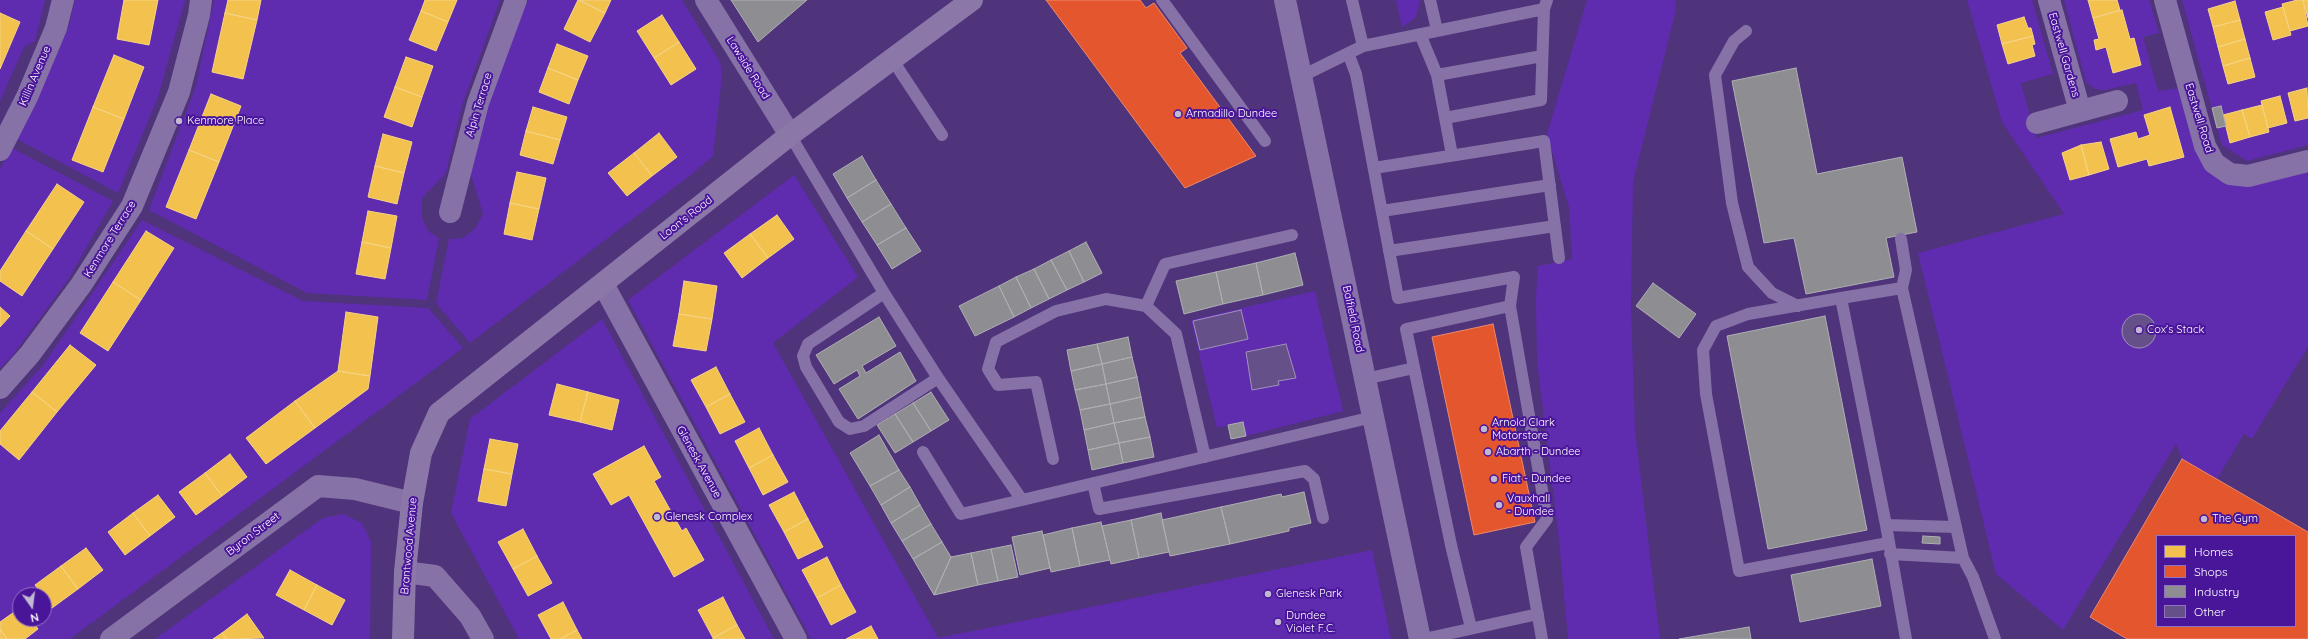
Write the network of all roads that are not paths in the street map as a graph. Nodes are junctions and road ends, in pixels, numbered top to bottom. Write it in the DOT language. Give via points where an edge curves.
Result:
graph roads {
  1 [pos="63,0"];
  2 [pos="201,0"];
  3 [pos="516,0"];
  4 [pos="706,0"];
  5 [pos="972,0"];
  6 [pos="1162,0"];
  7 [pos="1284,0"];
  8 [pos="1352,0"];
  9 [pos="1430,0"];
  10 [pos="2049,0"];
  11 [pos="2166,0"];
  12 [pos="1546,4"];
  13 [pos="1437,30"];
  14 [pos="1746,31"];
  15 [pos="1420,34"];
  16 [pos="1363,46"];
  17 [pos="1348,53"];
  18 [pos="1542,56"];
  19 [pos="892,59"];
  20 [pos="1437,75"];
  21 [pos="1302,76"];
  22 [pos="2117,101"];
  23 [pos="2080,111"];
  24 [pos="1445,118"];
  25 [pos="2037,123"];
  26 [pos="790,135"];
  27 [pos="942,135"];
  28 [pos="1265,141"];
  29 [pos="0,150"];
  30 [pos="1452,155"];
  31 [pos="2308,161"];
  32 [pos="1374,168"];
  33 [pos="1550,185"];
  34 [pos="1382,211"];
  35 [pos="450,212"];
  36 [pos="1555,226"];
  37 [pos="1292,235"];
  38 [pos="1901,239"];
  39 [pos="1390,251"];
  40 [pos="1560,258"];
  41 [pos="603,284"];
  42 [pos="1902,288"];
  43 [pos="884,293"];
  44 [pos="1841,298"];
  45 [pos="1146,306"];
  46 [pos="1510,306"];
  47 [pos="1798,306"];
  48 [pos="1414,368"];
  49 [pos="938,378"];
  50 [pos="1366,379"];
  51 [pos="0,388"];
  52 [pos="1374,417"];
  53 [pos="923,452"];
  54 [pos="421,453"];
  55 [pos="1205,457"];
  56 [pos="1053,459"];
  57 [pos="1092,483"];
  58 [pos="1022,500"];
  59 [pos="412,503"];
  60 [pos="1323,518"];
  61 [pos="1886,525"];
  62 [pos="1956,527"];
  63 [pos="1889,549"];
  64 [pos="1963,558"];
  65 [pos="405,572"];
  66 [pos="1538,614"];
  67 [pos="1472,628"];
  68 [pos="111,639"];
  69 [pos="403,639"];
  70 [pos="483,639"];
  71 [pos="796,639"];
  72 [pos="1420,639"];
  73 [pos="1424,639"];
  74 [pos="1542,639"];
  75 [pos="1906,639"];
  76 [pos="1994,639"];
  1 -- 29 [label="street, Killin Avenue" via="50,42 27,97"];
  2 -- 51 [label="street, Kenmore Terrace" via="179,92 132,206 81,285 30,354"];
  3 -- 35 [label="street, Alpin Terrace" via="478,103"];
  4 -- 26 [label="street, Lawside Road"];
  5 -- 19 [label="street, Loon's Road"];
  6 -- 28 [label="lane"];
  7 -- 21 [label="street, Balfield Road"];
  8 -- 16 [label="lane"];
  9 -- 13 [label="lane"];
  10 -- 23 [label="street, Eastwell Gardens"];
  11 -- 31 [label="street, Eastwell Road" via="2205,146 2214,163 2230,174 2248,176"];
  12 -- 13 [label="lane"];
  12 -- 18 [label="lane"];
  13 -- 15 [label="lane"];
  14 -- 47 [label="lane" via="1734,41 1716,75 1732,203 1748,267 1772,293"];
  15 -- 16 [label="lane"];
  15 -- 20 [label="lane"];
  16 -- 17 [label="lane"];
  17 -- 21 [label="lane"];
  17 -- 32 [label="lane" via="1356,74"];
  18 -- 20 [label="lane"];
  18 -- 24 [label="lane" via="1540,100"];
  19 -- 26 [label="street, Loon's Road"];
  19 -- 27 [label="lane"];
  20 -- 24 [label="lane"];
  21 -- 50 [label="street, Balfield Road"];
  22 -- 23 [label="street, Eastwell Gardens"];
  23 -- 25 [label="street, Eastwell Gardens"];
  24 -- 30 [label="lane"];
  26 -- 41 [label="street, Loon's Road"];
  26 -- 43 [label="lane"];
  30 -- 32 [label="lane"];
  30 -- 33 [label="lane" via="1544,141"];
  32 -- 34 [label="lane"];
  33 -- 34 [label="lane"];
  33 -- 36 [label="lane"];
  34 -- 39 [label="lane"];
  36 -- 39 [label="lane"];
  36 -- 40 [label="lane"];
  37 -- 45 [label="lane" via="1165,264"];
  38 -- 42 [label="lane" via="1906,270"];
  39 -- 46 [label="lane" via="1398,298 1514,277"];
  41 -- 54 [label="street, Loon's Road" via="439,413"];
  41 -- 71 [label="street, Glenesk Avenue"];
  42 -- 44 [label="lane"];
  42 -- 62 [label="lane"];
  43 -- 49 [label="lane"];
  43 -- 49 [label="lane" via="808,344 803,356 806,367 838,422 850,429 864,426"];
  44 -- 47 [label="lane"];
  44 -- 61 [label="lane"];
  45 -- 55 [label="lane" via="1176,334"];
  45 -- 56 [label="lane" via="1106,299 1056,311 996,342 988,369 998,385 1036,382"];
  46 -- 48 [label="lane" via="1406,329"];
  46 -- 66 [label="lane" via="1547,519 1526,546"];
  47 -- 63 [label="lane" via="1748,314 1716,326 1703,350 1706,394 1739,571"];
  48 -- 50 [label="lane"];
  48 -- 67 [label="lane" via="1451,545"];
  49 -- 58 [label="lane"];
  50 -- 52 [label="street, Balfield Road"];
  52 -- 55 [label="lane"];
  52 -- 72 [label="street, Balfield Road"];
  53 -- 58 [label="lane" via="961,514"];
  54 -- 59 [label="street, Brantwood Avenue"];
  55 -- 57 [label="lane"];
  57 -- 58 [label="lane"];
  57 -- 60 [label="lane" via="1099,509 1304,470 1314,479"];
  59 -- 65 [label="street, Brantwood Avenue"];
  59 -- 68 [label="street, Byron Street" via="356,489 318,486"];
  61 -- 62 [label="lane"];
  61 -- 63 [label="lane"];
  62 -- 64 [label="lane"];
  63 -- 64 [label="lane"];
  63 -- 75 [label="lane"];
  64 -- 76 [label="lane" via="1973,577"];
  65 -- 69 [label="street, Brantwood Avenue"];
  65 -- 70 [label="street" via="435,576 470,616"];
  66 -- 67 [label="lane"];
  66 -- 74 [label="lane"];
  67 -- 73 [label="lane"];
}
